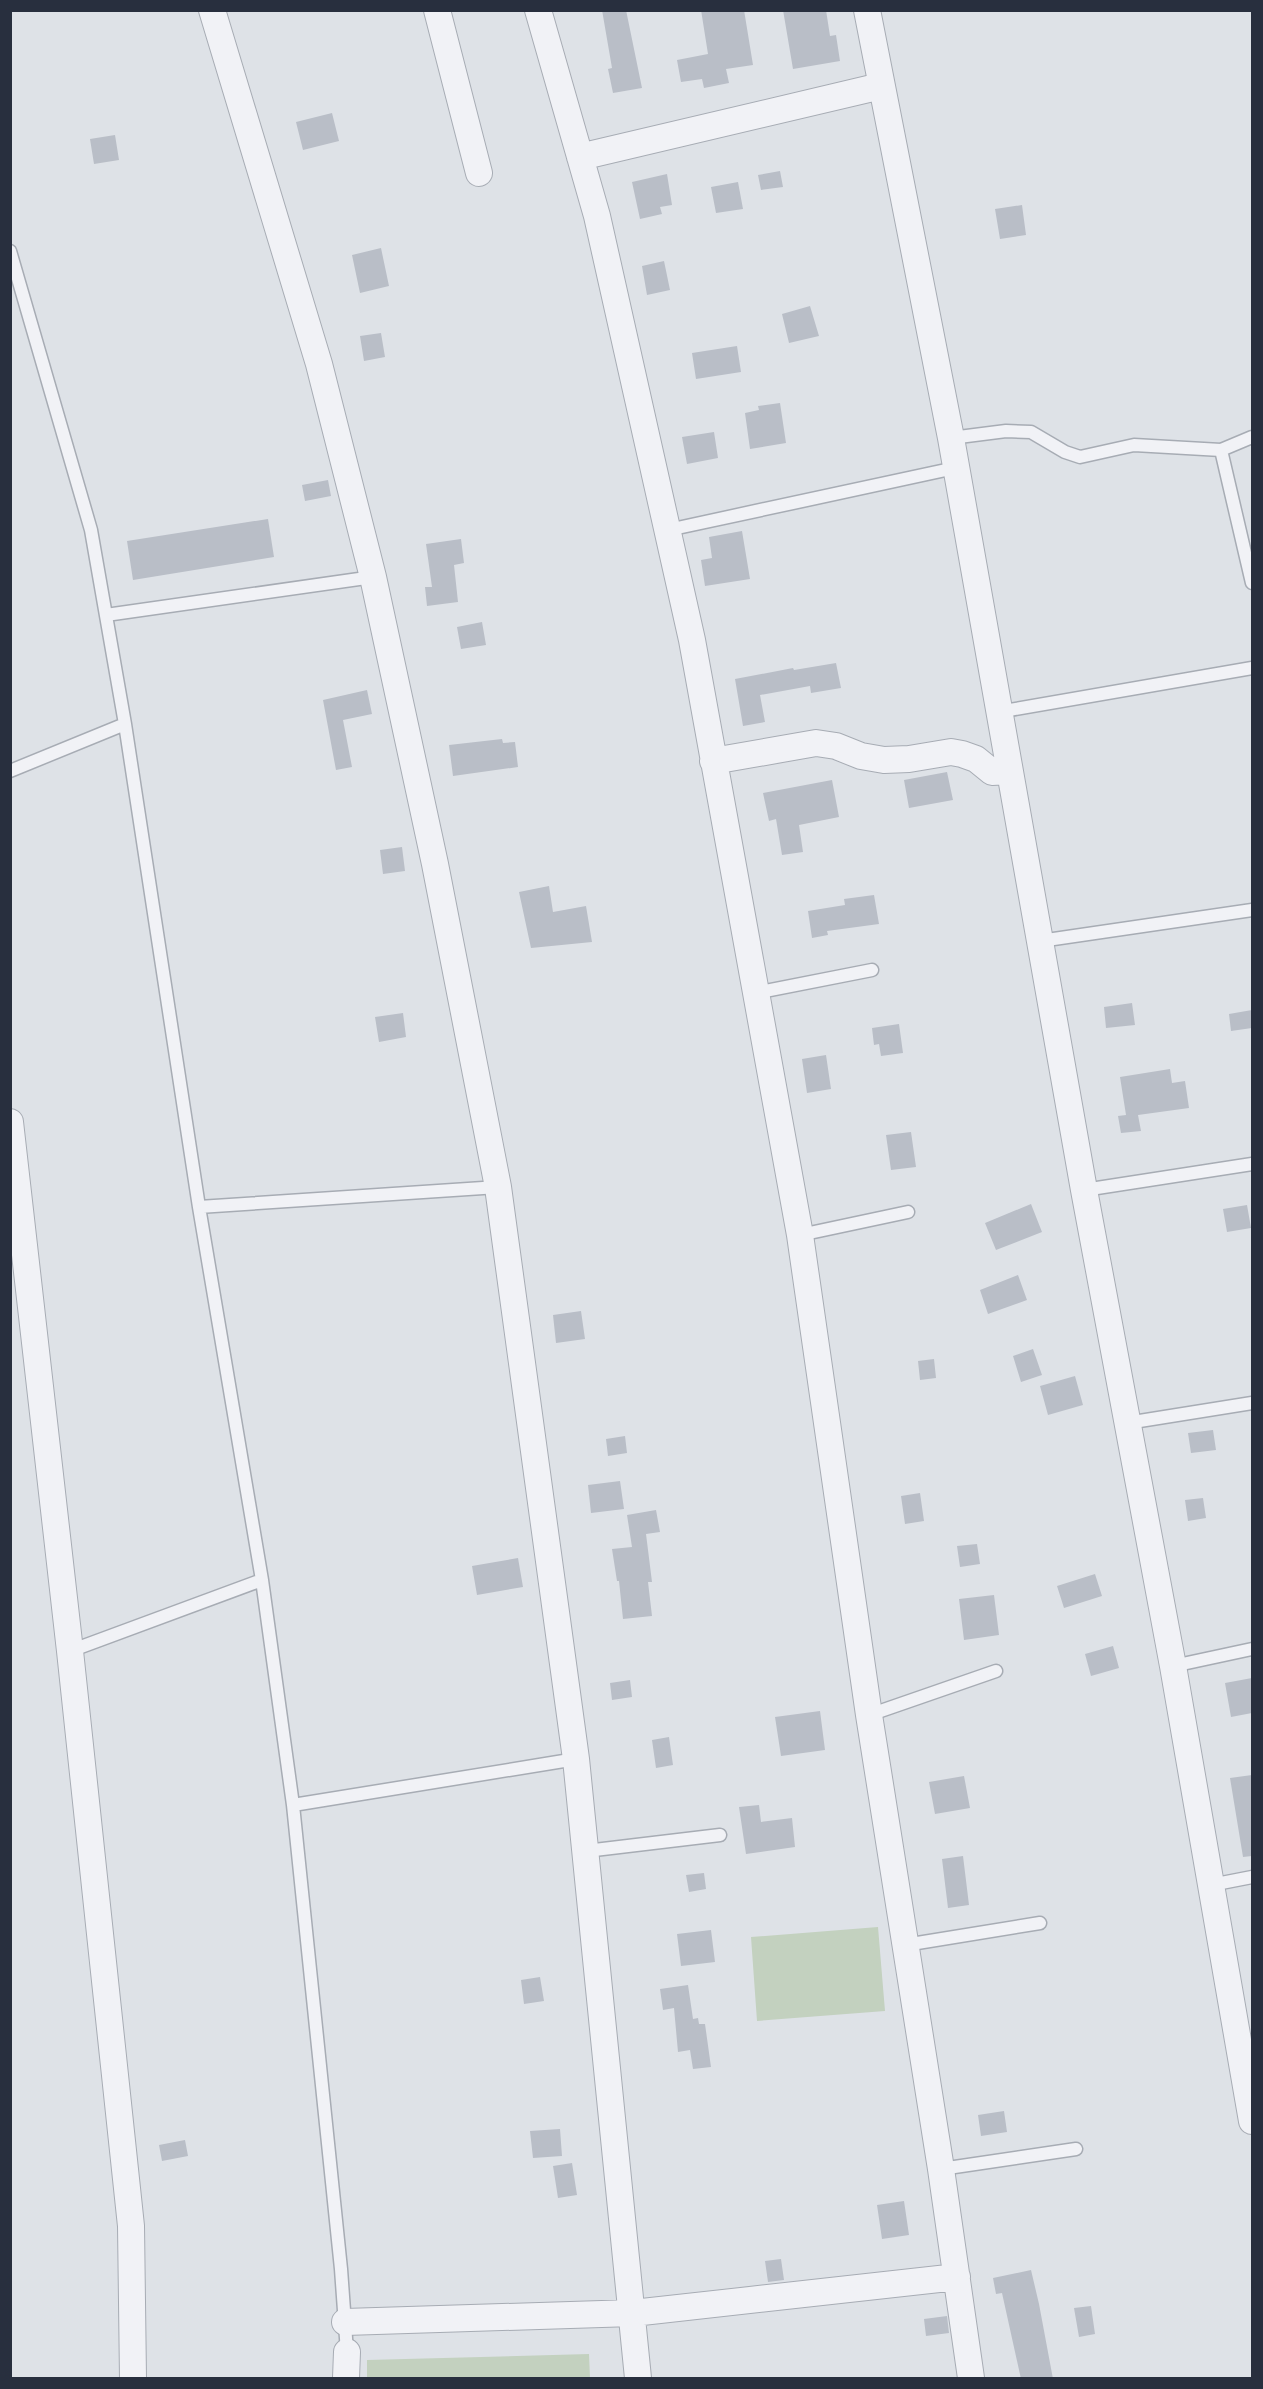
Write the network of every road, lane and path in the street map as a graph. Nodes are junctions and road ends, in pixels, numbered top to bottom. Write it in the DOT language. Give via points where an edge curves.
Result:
graph roads {
  1 [pos="212,10"];
  2 [pos="437,10"];
  3 [pos="538,10"];
  4 [pos="867,10"];
  5 [pos="881,86"];
  6 [pos="580,157"];
  7 [pos="479,173"];
  8 [pos="10,251"];
  9 [pos="1252,436"];
  10 [pos="951,438"];
  11 [pos="1221,450"];
  12 [pos="955,468"];
  13 [pos="668,530"];
  14 [pos="373,576"];
  15 [pos="1252,583"];
  16 [pos="106,615"];
  17 [pos="1252,668"];
  18 [pos="998,711"];
  19 [pos="125,724"];
  20 [pos="713,761"];
  21 [pos="10,771"];
  22 [pos="1009,771"];
  23 [pos="1252,910"];
  24 [pos="1040,941"];
  25 [pos="872,970"];
  26 [pos="755,993"];
  27 [pos="10,1122"];
  28 [pos="1252,1164"];
  29 [pos="498,1186"];
  30 [pos="1084,1190"];
  31 [pos="198,1207"];
  32 [pos="908,1212"];
  33 [pos="800,1235"];
  34 [pos="1252,1402"];
  35 [pos="1127,1423"];
  36 [pos="262,1580"];
  37 [pos="1252,1649"];
  38 [pos="70,1651"];
  39 [pos="1173,1666"];
  40 [pos="996,1671"];
  41 [pos="869,1716"];
  42 [pos="576,1759"];
  43 [pos="293,1805"];
  44 [pos="720,1835"];
  45 [pos="586,1851"];
  46 [pos="1252,1877"];
  47 [pos="1211,1885"];
  48 [pos="1040,1923"];
  49 [pos="905,1945"];
  50 [pos="1252,2121"];
  51 [pos="1076,2149"];
  52 [pos="941,2169"];
  53 [pos="957,2277"];
  54 [pos="633,2313"];
  55 [pos="345,2322"];
  56 [pos="347,2352"];
  57 [pos="133,2379"];
  58 [pos="346,2379"];
  59 [pos="638,2379"];
  60 [pos="971,2379"];
  1 -- 14 [label="street" via="319,364"];
  2 -- 7 [label="street"];
  3 -- 6 [label="street"];
  4 -- 5 [label="street"];
  5 -- 6 [label="street"];
  5 -- 10 [label="street"];
  6 -- 13 [label="street" via="600,227"];
  8 -- 16 [label="lane" via="76,473"];
  9 -- 11 [label="lane"];
  10 -- 11 [label="lane" via="1031,432 1080,457 1134,445"];
  10 -- 12 [label="street"];
  11 -- 15 [label="lane"];
  12 -- 13 [label="lane"];
  12 -- 18 [label="street"];
  13 -- 20 [label="street"];
  14 -- 16 [label="lane"];
  14 -- 29 [label="street"];
  16 -- 19 [label="lane"];
  17 -- 18 [label="lane"];
  18 -- 22 [label="street"];
  19 -- 21 [label="lane"];
  19 -- 31 [label="lane"];
  20 -- 22 [label="street" via="816,743 885,760 962,754 992,772"];
  20 -- 26 [label="street"];
  22 -- 24 [label="street"];
  23 -- 24 [label="lane"];
  24 -- 30 [label="street"];
  25 -- 26 [label="lane"];
  26 -- 33 [label="street"];
  27 -- 38 [label="street"];
  28 -- 30 [label="lane"];
  29 -- 31 [label="lane"];
  29 -- 42 [label="street"];
  30 -- 35 [label="street"];
  31 -- 36 [label="lane"];
  32 -- 33 [label="lane"];
  33 -- 41 [label="street"];
  34 -- 35 [label="lane"];
  35 -- 39 [label="street"];
  36 -- 38 [label="lane"];
  36 -- 43 [label="lane"];
  37 -- 39 [label="lane"];
  38 -- 57 [label="street" via="131,2226"];
  39 -- 47 [label="street"];
  40 -- 41 [label="lane"];
  41 -- 49 [label="street"];
  42 -- 43 [label="lane"];
  42 -- 45 [label="street"];
  43 -- 55 [label="lane"];
  44 -- 45 [label="lane"];
  45 -- 54 [label="street"];
  46 -- 47 [label="lane"];
  47 -- 50 [label="street"];
  48 -- 49 [label="lane"];
  49 -- 52 [label="street"];
  51 -- 52 [label="lane"];
  52 -- 53 [label="street"];
  53 -- 54 [label="street"];
  53 -- 60 [label="street"];
  54 -- 55 [label="street"];
  54 -- 59 [label="street"];
  55 -- 56 [label="lane"];
  56 -- 58 [label="street"];
}
